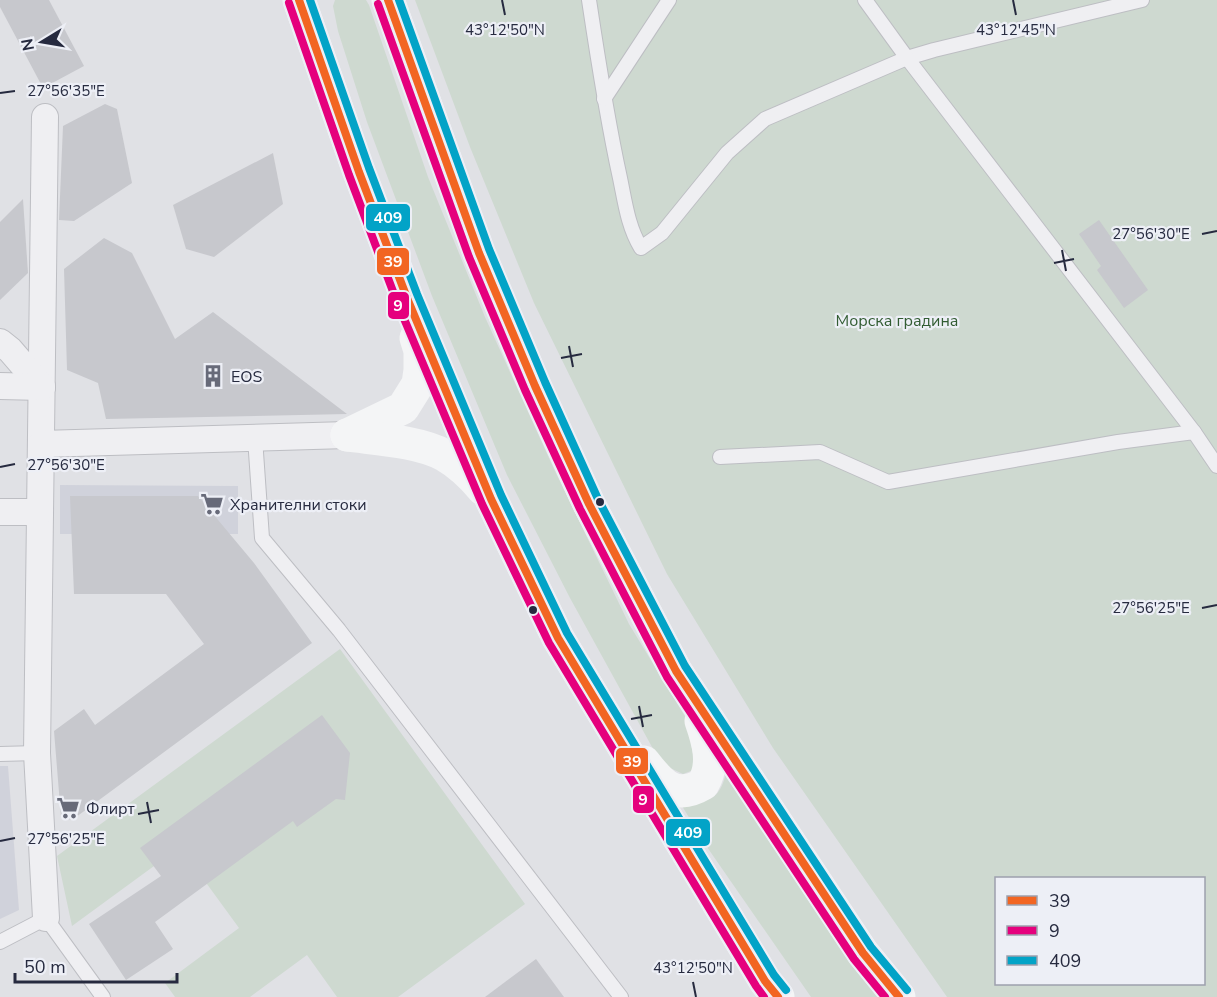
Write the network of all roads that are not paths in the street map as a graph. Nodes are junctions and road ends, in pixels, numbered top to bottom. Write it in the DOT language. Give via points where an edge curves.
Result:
graph roads {
  1 [pos="299,0"];
  2 [pos="321,0"];
  3 [pos="373,0"];
  4 [pos="388,0"];
  5 [pos="589,0"];
  6 [pos="669,0"];
  7 [pos="865,0"];
  8 [pos="1142,0"];
  9 [pos="405,48"];
  10 [pos="907,58"];
  11 [pos="323,71"];
  12 [pos="604,99"];
  13 [pos="45,117"];
  14 [pos="407,298"];
  15 [pos="0,342"];
  16 [pos="0,386"];
  17 [pos="42,387"];
  18 [pos="1194,432"];
  19 [pos="347,435"];
  20 [pos="255,438"];
  21 [pos="41,444"];
  22 [pos="720,457"];
  23 [pos="1217,466"];
  24 [pos="491,499"];
  25 [pos="0,512"];
  26 [pos="40,513"];
  27 [pos="676,670"];
  28 [pos="603,709"];
  29 [pos="37,753"];
  30 [pos="0,754"];
  31 [pos="46,918"];
  32 [pos="0,942"];
  33 [pos="103,997"];
  34 [pos="621,997"];
  35 [pos="778,997"];
  36 [pos="898,997"];
  1 -- 11 [label="main road"];
  2 -- 11 [label="main road"];
  3 -- 9 [label="main road"];
  4 -- 9 [label="main road"];
  5 -- 12 [label="lane"];
  6 -- 12 [label="lane"];
  7 -- 10 [label="lane"];
  8 -- 10 [label="lane"];
  9 -- 27 [label="main road" via="479,253 535,386 589,504"];
  10 -- 12 [label="lane" via="765,119 727,153 662,232 641,248 633,234"];
  10 -- 18 [label="lane"];
  11 -- 14 [label="main road"];
  13 -- 17 [label="street"];
  14 -- 19 [label="main road" via="420,351 418,384 403,408"];
  14 -- 24 [label="main road"];
  15 -- 17 [label="street"];
  16 -- 17 [label="street"];
  17 -- 21 [label="street"];
  18 -- 22 [label="lane" via="888,482 820,452"];
  18 -- 23 [label="lane"];
  19 -- 20 [label="street"];
  19 -- 24 [label="main road" via="416,445 443,454 473,477"];
  20 -- 21 [label="street"];
  20 -- 34 [label="lane" via="262,538 339,630"];
  21 -- 26 [label="street"];
  24 -- 28 [label="main road" via="558,638"];
  25 -- 26 [label="street"];
  26 -- 29 [label="street"];
  27 -- 28 [label="main road" via="700,718 710,753 707,778 695,789 676,790 658,780"];
  27 -- 36 [label="main road" via="863,952"];
  28 -- 35 [label="main road"];
  29 -- 30 [label="lane"];
  29 -- 31 [label="street"];
  31 -- 32 [label="lane"];
  31 -- 33 [label="lane"];
}
